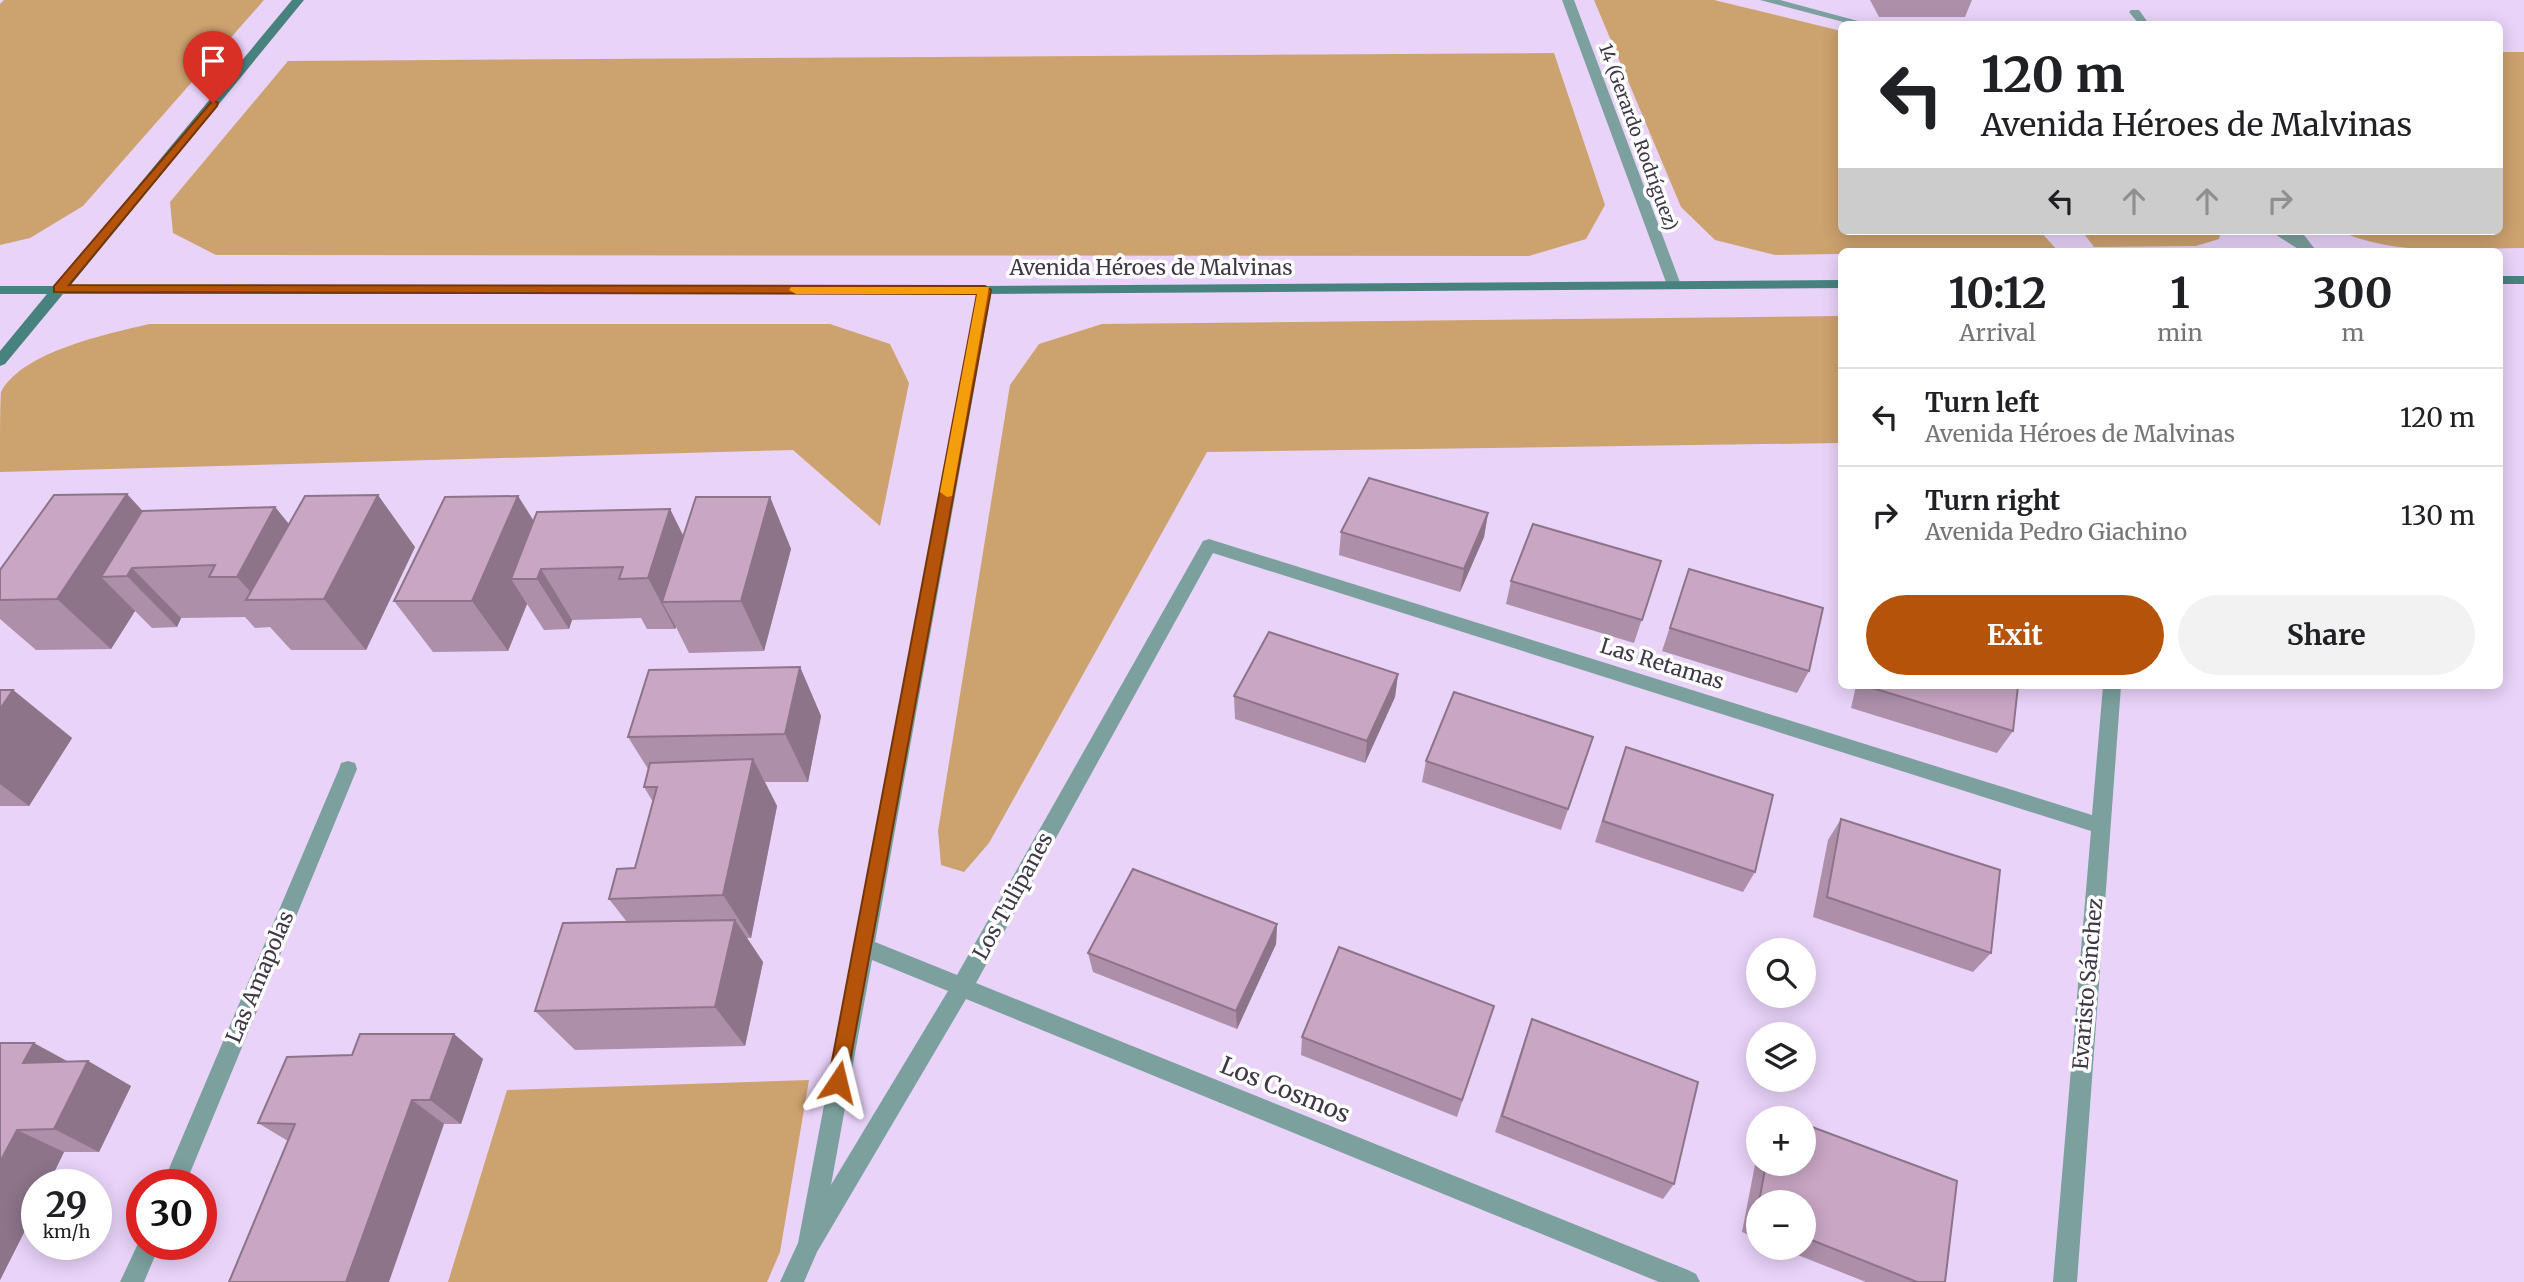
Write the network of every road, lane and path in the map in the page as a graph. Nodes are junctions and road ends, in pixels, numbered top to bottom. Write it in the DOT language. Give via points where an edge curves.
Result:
graph roads {
  1 [pos="298,0"];
  2 [pos="1568,0"];
  3 [pos="1766,0"];
  4 [pos="2135,12"];
  5 [pos="1851,21"];
  6 [pos="2142,21"];
  7 [pos="2284,235"];
  8 [pos="2307,248"];
  9 [pos="2503,280"];
  10 [pos="2524,280"];
  11 [pos="1838,284"];
  12 [pos="1674,285"];
  13 [pos="59,289"];
  14 [pos="0,290"];
  15 [pos="985,290"];
  16 [pos="0,361"];
  17 [pos="1209,545"];
  18 [pos="2112,689"];
  19 [pos="348,769"];
  20 [pos="2102,826"];
  21 [pos="863,947"];
  22 [pos="961,987"];
  23 [pos="180,1169"];
  24 [pos="809,1244"];
  25 [pos="141,1260"];
  26 [pos="132,1282"];
  27 [pos="792,1282"];
  28 [pos="1688,1282"];
  29 [pos="2065,1282"];
  1 -- 13 [label="main road"];
  2 -- 12 [label="street, 14 (Gerardo Rodríguez)"];
  3 -- 5 [label="street"];
  4 -- 6 [label="street"];
  7 -- 8 [label="street"];
  9 -- 10 [label="main road"];
  11 -- 12 [label="main road, Avenida Héroes de Malvinas"];
  12 -- 15 [label="main road, Avenida Héroes de Malvinas"];
  13 -- 14 [label="main road, Avenida Héroes de Malvinas"];
  13 -- 15 [label="main road, Avenida Héroes de Malvinas"];
  13 -- 16 [label="main road"];
  15 -- 21 [label="street, Los Tulipanes"];
  17 -- 20 [label="street, Las Retamas"];
  17 -- 22 [label="street, Los Tulipanes"];
  18 -- 20 [label="street, Evaristo Sánchez"];
  19 -- 23 [label="street, Las Amapolas"];
  20 -- 29 [label="street, Evaristo Sánchez"];
  21 -- 22 [label="street, Los Cosmos"];
  21 -- 24 [label="street, Los Tulipanes"];
  22 -- 24 [label="street, Los Tulipanes"];
  22 -- 28 [label="street, Los Cosmos"];
  24 -- 27 [label="street, Los Tulipanes"];
  25 -- 26 [label="street"];
}
